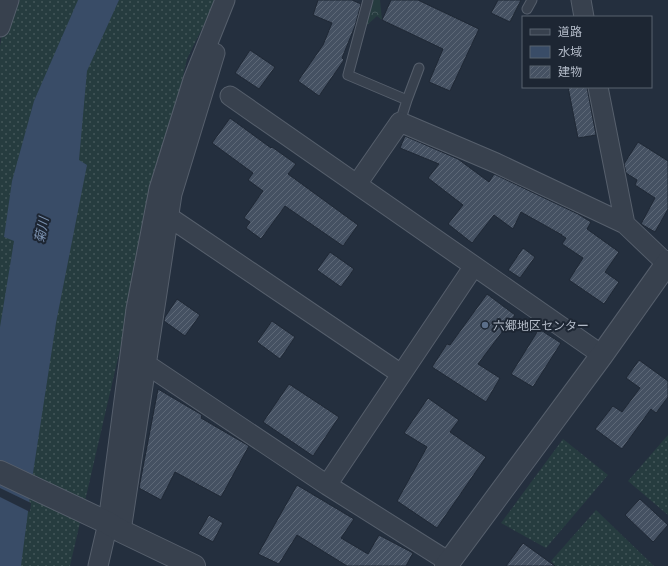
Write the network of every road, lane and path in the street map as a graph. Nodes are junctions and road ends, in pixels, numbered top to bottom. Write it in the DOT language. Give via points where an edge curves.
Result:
graph roads {
  1 [pos="10,0"];
  2 [pos="224,0"];
  3 [pos="368,0"];
  4 [pos="532,0"];
  5 [pos="581,0"];
  6 [pos="527,9"];
  7 [pos="584,16"];
  8 [pos="217,20"];
  9 [pos="0,27"];
  10 [pos="419,68"];
  11 [pos="598,88"];
  12 [pos="230,96"];
  13 [pos="406,100"];
  14 [pos="400,122"];
  15 [pos="357,184"];
  16 [pos="169,217"];
  17 [pos="625,224"];
  18 [pos="668,264"];
  19 [pos="474,266"];
  20 [pos="602,354"];
  21 [pos="146,364"];
  22 [pos="401,374"];
  23 [pos="0,472"];
  24 [pos="327,485"];
  25 [pos="110,525"];
  26 [pos="448,564"];
  27 [pos="98,566"];
  28 [pos="194,566"];
  1 -- 9 [label="street"];
  2 -- 8 [label="street"];
  3 -- 13 [label="lane" via="348,75"];
  4 -- 6 [label="lane"];
  5 -- 7 [label="street"];
  8 -- 16 [label="street" via="216,49 172,194"];
  8 -- 25 [label="street" via="192,80 159,190 136,309"];
  10 -- 13 [label="lane"];
  11 -- 17 [label="street"];
  12 -- 15 [label="street"];
  13 -- 14 [label="lane"];
  14 -- 15 [label="street"];
  14 -- 17 [label="street" via="496,163"];
  15 -- 19 [label="street"];
  16 -- 21 [label="street"];
  16 -- 22 [label="street"];
  17 -- 18 [label="street"];
  18 -- 20 [label="street"];
  19 -- 20 [label="street"];
  19 -- 22 [label="street"];
  20 -- 26 [label="street"];
  21 -- 24 [label="street"];
  21 -- 25 [label="street"];
  22 -- 24 [label="street"];
  23 -- 25 [label="street"];
  24 -- 26 [label="street"];
  25 -- 27 [label="street"];
  25 -- 28 [label="street"];
}
